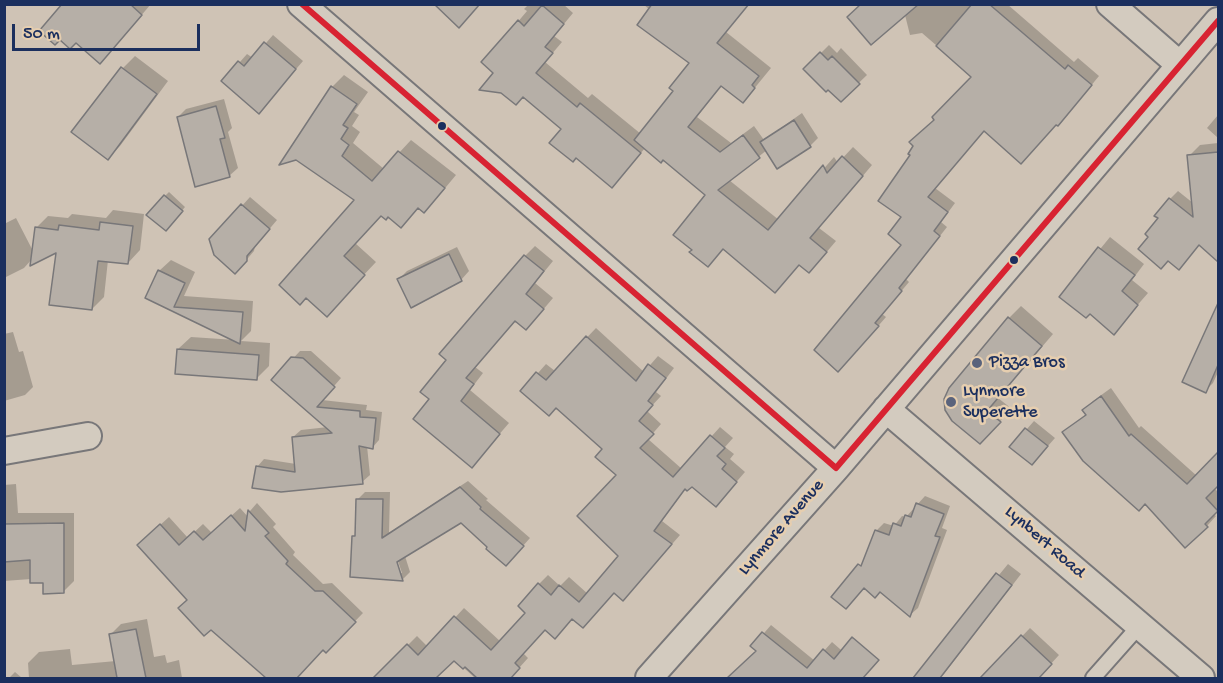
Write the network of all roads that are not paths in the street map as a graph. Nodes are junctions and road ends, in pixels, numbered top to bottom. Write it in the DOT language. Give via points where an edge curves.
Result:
graph roads {
  1 [pos="301,4"];
  2 [pos="1110,4"];
  3 [pos="1218,21"];
  4 [pos="1180,65"];
  5 [pos="886,409"];
  6 [pos="88,436"];
  7 [pos="4,451"];
  8 [pos="836,468"];
  9 [pos="1140,626"];
  10 [pos="649,678"];
  11 [pos="1093,678"];
  12 [pos="1201,678"];
  1 -- 8 [label="street"];
  2 -- 4 [label="street"];
  3 -- 4 [label="street, Lynmore Avenue"];
  4 -- 5 [label="street, Lynmore Avenue"];
  5 -- 8 [label="street, Lynmore Avenue"];
  5 -- 9 [label="street, Lynbert Road"];
  6 -- 7 [label="street"];
  8 -- 10 [label="street, Lynmore Avenue"];
  9 -- 11 [label="lane"];
  9 -- 12 [label="street, Lynbert Road"];
}
